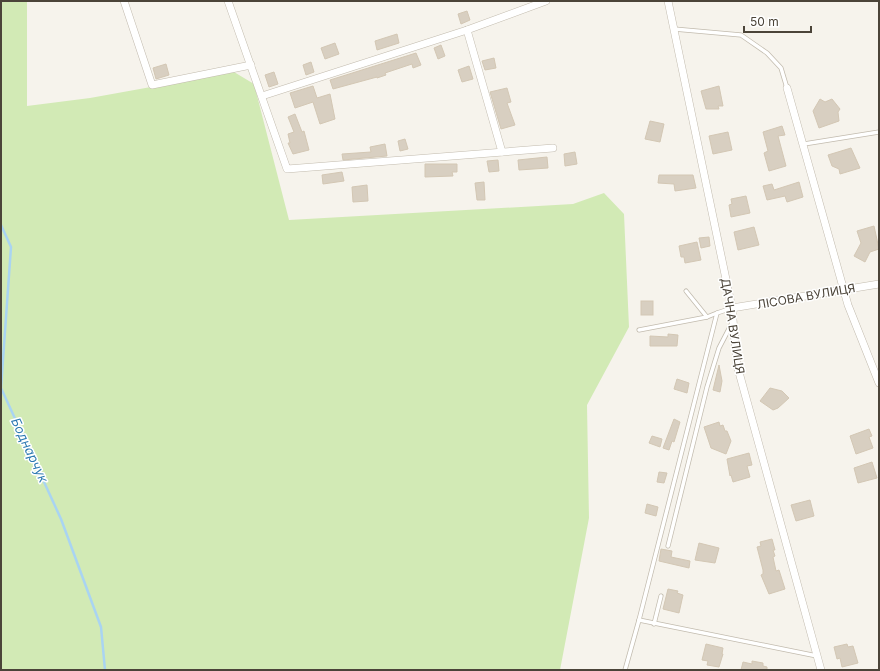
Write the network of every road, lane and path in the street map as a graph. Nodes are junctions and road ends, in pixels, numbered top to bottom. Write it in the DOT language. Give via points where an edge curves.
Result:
graph roads {
  1 [pos="228,1"];
  2 [pos="546,1"];
  3 [pos="668,1"];
  4 [pos="124,2"];
  5 [pos="674,29"];
  6 [pos="467,30"];
  7 [pos="251,66"];
  8 [pos="787,88"];
  9 [pos="262,96"];
  10 [pos="879,132"];
  11 [pos="804,144"];
  12 [pos="553,148"];
  13 [pos="502,152"];
  14 [pos="879,284"];
  15 [pos="845,289"];
  16 [pos="686,291"];
  17 [pos="732,308"];
  18 [pos="717,314"];
  19 [pos="707,316"];
  20 [pos="734,320"];
  21 [pos="639,330"];
  22 [pos="879,383"];
  23 [pos="668,546"];
  24 [pos="661,596"];
  25 [pos="639,620"];
  26 [pos="654,624"];
  27 [pos="817,656"];
  28 [pos="625,670"];
  29 [pos="821,670"];
  1 -- 7 [label="street"];
  2 -- 6 [label="street"];
  3 -- 5 [label="street, ДАЧНА ВУЛИЦЯ"];
  4 -- 7 [label="street" via="152,85"];
  5 -- 8 [label="lane" via="741,35 781,68"];
  5 -- 17 [label="street, ДАЧНА ВУЛИЦЯ"];
  6 -- 9 [label="street"];
  6 -- 13 [label="street"];
  7 -- 9 [label="street"];
  8 -- 11 [label="street"];
  9 -- 13 [label="street" via="287,169"];
  10 -- 11 [label="lane"];
  11 -- 15 [label="street"];
  12 -- 13 [label="street"];
  14 -- 15 [label="street, ЛІСОВА ВУЛИЦЯ"];
  15 -- 17 [label="street, ЛІСОВА ВУЛИЦЯ"];
  15 -- 22 [label="street" via="848,305"];
  16 -- 19 [label="lane"];
  17 -- 18 [label="lane"];
  17 -- 20 [label="street, ДАЧНА ВУЛИЦЯ"];
  18 -- 19 [label="lane"];
  18 -- 25 [label="lane"];
  19 -- 21 [label="lane"];
  20 -- 23 [label="lane" via="719,348 707,387"];
  20 -- 27 [label="street, ДАЧНА ВУЛИЦЯ" via="737,365"];
  24 -- 26 [label="lane"];
  25 -- 26 [label="lane"];
  25 -- 28 [label="lane"];
  26 -- 27 [label="lane"];
  27 -- 29 [label="street, ДАЧНА ВУЛИЦЯ"];
}
